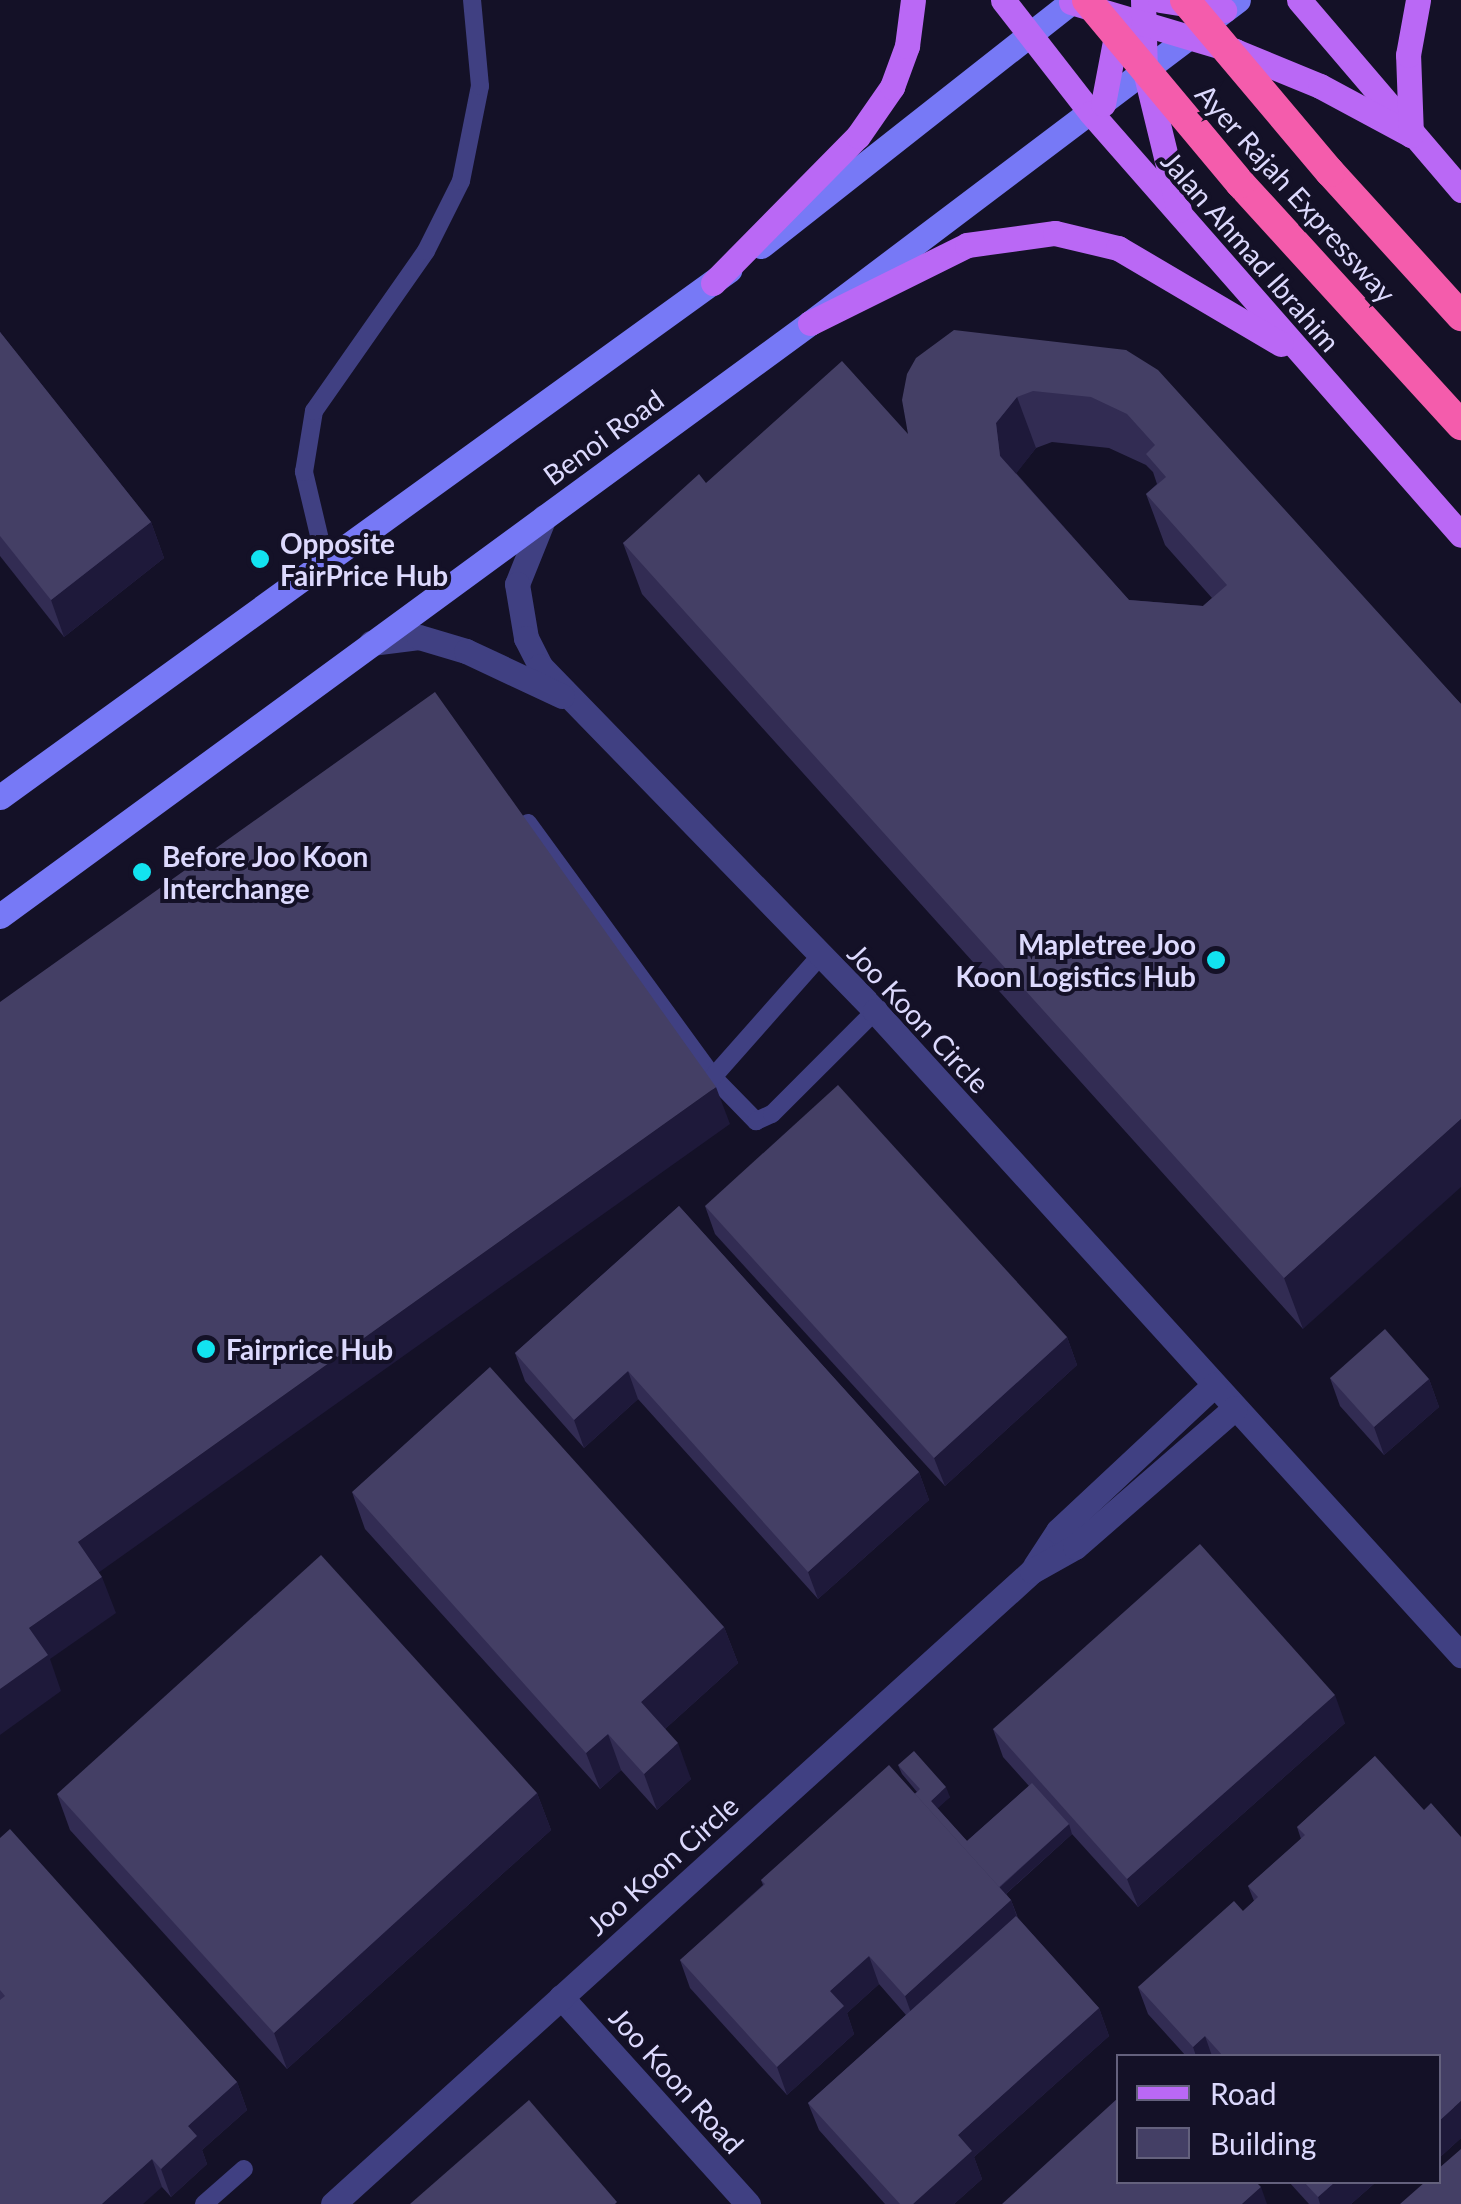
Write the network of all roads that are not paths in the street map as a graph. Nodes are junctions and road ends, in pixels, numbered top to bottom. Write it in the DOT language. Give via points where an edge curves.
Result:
graph roads {
  1 [pos="472,0"];
  2 [pos="913,0"];
  3 [pos="1003,0"];
  4 [pos="1186,0"];
  5 [pos="1299,0"];
  6 [pos="1418,0"];
  7 [pos="1077,1"];
  8 [pos="1231,5"];
  9 [pos="1138,7"];
  10 [pos="1031,34"];
  11 [pos="1192,35"];
  12 [pos="1145,71"];
  13 [pos="1097,108"];
  14 [pos="1410,135"];
  15 [pos="1461,190"];
  16 [pos="1180,215"];
  17 [pos="713,282"];
  18 [pos="1461,316"];
  19 [pos="810,324"];
  20 [pos="1306,360"];
  21 [pos="1461,424"];
  22 [pos="544,517"];
  23 [pos="1461,535"];
  24 [pos="326,565"];
  25 [pos="370,643"];
  26 [pos="572,700"];
  27 [pos="0,797"];
  28 [pos="510,799"];
  29 [pos="0,916"];
  30 [pos="820,956"];
  31 [pos="875,1011"];
  32 [pos="714,1077"];
  33 [pos="1214,1385"];
  34 [pos="1236,1408"];
  35 [pos="1032,1570"];
  36 [pos="1461,1654"];
  37 [pos="561,1997"];
  38 [pos="244,2169"];
  39 [pos="204,2204"];
  40 [pos="333,2204"];
  41 [pos="748,2204"];
  1 -- 24 [label="lane" via="480,86 461,181 426,252 314,410 304,472"];
  2 -- 17 [label="main road" via="892,88 858,136"];
  3 -- 10 [label="main road, Jalan Ahmad Ibrahim"];
  4 -- 18 [label="highway, Ayer Rajah Expressway, bridge"];
  5 -- 14 [label="main road"];
  6 -- 14 [label="main road" via="1408,55"];
  7 -- 9 [label="main road"];
  7 -- 10 [label="main road"];
  7 -- 21 [label="highway, Ayer Rajah Expressway, bridge"];
  8 -- 9 [label="main road"];
  8 -- 11 [label="main road, Benoi Road"];
  9 -- 11 [label="main road"];
  9 -- 12 [label="main road"];
  9 -- 13 [label="main road"];
  10 -- 13 [label="main road, Jalan Ahmad Ibrahim"];
  10 -- 17 [label="main road"];
  11 -- 12 [label="main road, Benoi Road"];
  11 -- 14 [label="main road" via="1320,86"];
  12 -- 13 [label="main road, Benoi Road"];
  12 -- 16 [label="main road"];
  13 -- 16 [label="main road, Jalan Ahmad Ibrahim"];
  13 -- 19 [label="main road, Benoi Road"];
  14 -- 15 [label="main road"];
  16 -- 20 [label="main road, Jalan Ahmad Ibrahim"];
  17 -- 24 [label="main road"];
  19 -- 20 [label="main road" via="967,244 1055,233 1118,248 1166,272"];
  19 -- 22 [label="main road, Benoi Road"];
  20 -- 23 [label="main road, Jalan Ahmad Ibrahim"];
  22 -- 25 [label="main road, Benoi Road"];
  22 -- 26 [label="street, Joo Koon Circle" via="524,557 518,609 540,666"];
  24 -- 27 [label="main road"];
  25 -- 26 [label="street, Joo Koon Circle" via="418,637 466,650"];
  25 -- 29 [label="main road, Benoi Road"];
  26 -- 30 [label="street, Joo Koon Circle"];
  28 -- 32 [label="lane"];
  30 -- 31 [label="street, Joo Koon Circle"];
  30 -- 32 [label="lane"];
  31 -- 32 [label="lane" via="772,1114 756,1120"];
  31 -- 33 [label="street, Joo Koon Circle"];
  33 -- 34 [label="street, Joo Koon Circle"];
  33 -- 35 [label="street, Joo Koon Circle" via="1058,1531"];
  34 -- 35 [label="street, Joo Koon Circle" via="1074,1547"];
  34 -- 36 [label="street, Joo Koon Circle"];
  35 -- 37 [label="street, Joo Koon Circle"];
  37 -- 40 [label="street, Joo Koon Circle"];
  37 -- 41 [label="street, Joo Koon Road"];
  38 -- 39 [label="lane"];
}
